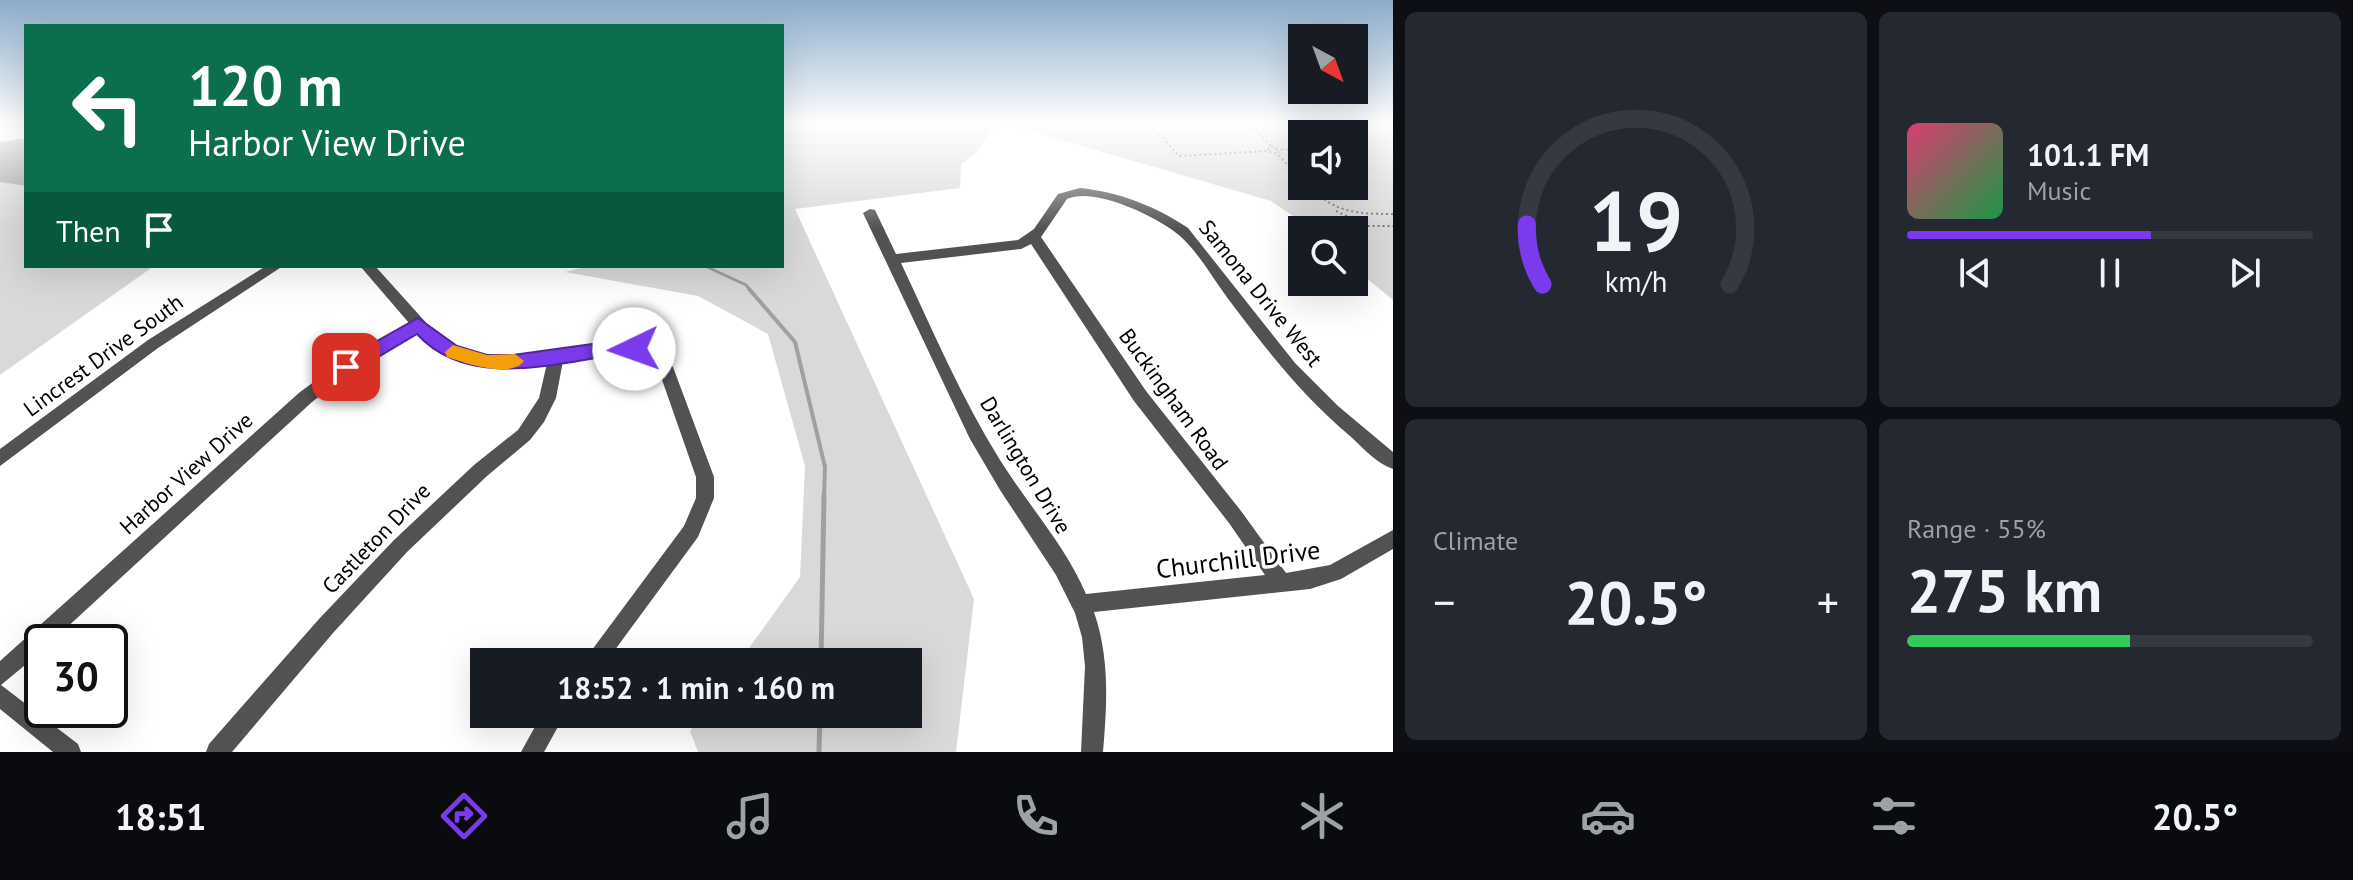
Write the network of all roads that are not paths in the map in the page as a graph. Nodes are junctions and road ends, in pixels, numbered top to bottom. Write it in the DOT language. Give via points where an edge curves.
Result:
graph roads {
  1 [pos="870,213"];
  2 [pos="1035,239"];
  3 [pos="893,259"];
  4 [pos="273,268"];
  5 [pos="369,268"];
  6 [pos="418,325"];
  7 [pos="555,356"];
  8 [pos="0,459"];
  9 [pos="1393,462"];
  10 [pos="1393,539"];
  11 [pos="1281,582"];
  12 [pos="1080,604"];
  13 [pos="603,648"];
  14 [pos="0,675"];
  15 [pos="0,695"];
  16 [pos="546,728"];
  17 [pos="70,752"];
  18 [pos="217,752"];
  19 [pos="532,752"];
  20 [pos="1092,752"];
  1 -- 3 [label="street, Darlington Drive"];
  2 -- 3 [label="street"];
  2 -- 9 [label="street, Samona Drive West" via="1058,200 1073,191 1148,211 1186,234 1280,356 1341,419"];
  2 -- 11 [label="street, Buckingham Road" via="1140,396"];
  3 -- 12 [label="street, Darlington Drive" via="992,464"];
  4 -- 8 [label="street, Lincrest Drive South" via="153,344"];
  5 -- 6 [label="street"];
  6 -- 7 [label="street" via="434,341 470,358 513,361"];
  6 -- 14 [label="street, Harbor View Drive" via="306,397"];
  7 -- 13 [label="street" via="621,347 645,352 667,371 705,477 705,498 691,531"];
  7 -- 18 [label="street, Castleton Drive" via="548,404 538,419 385,558"];
  10 -- 11 [label="street, Churchill Drive" via="1334,573"];
  11 -- 12 [label="street, Churchill Drive"];
  12 -- 20 [label="street, Darlington Drive" via="1092,636 1096,673"];
  15 -- 17 [label="street"];
  16 -- 19 [label="street"];
}
